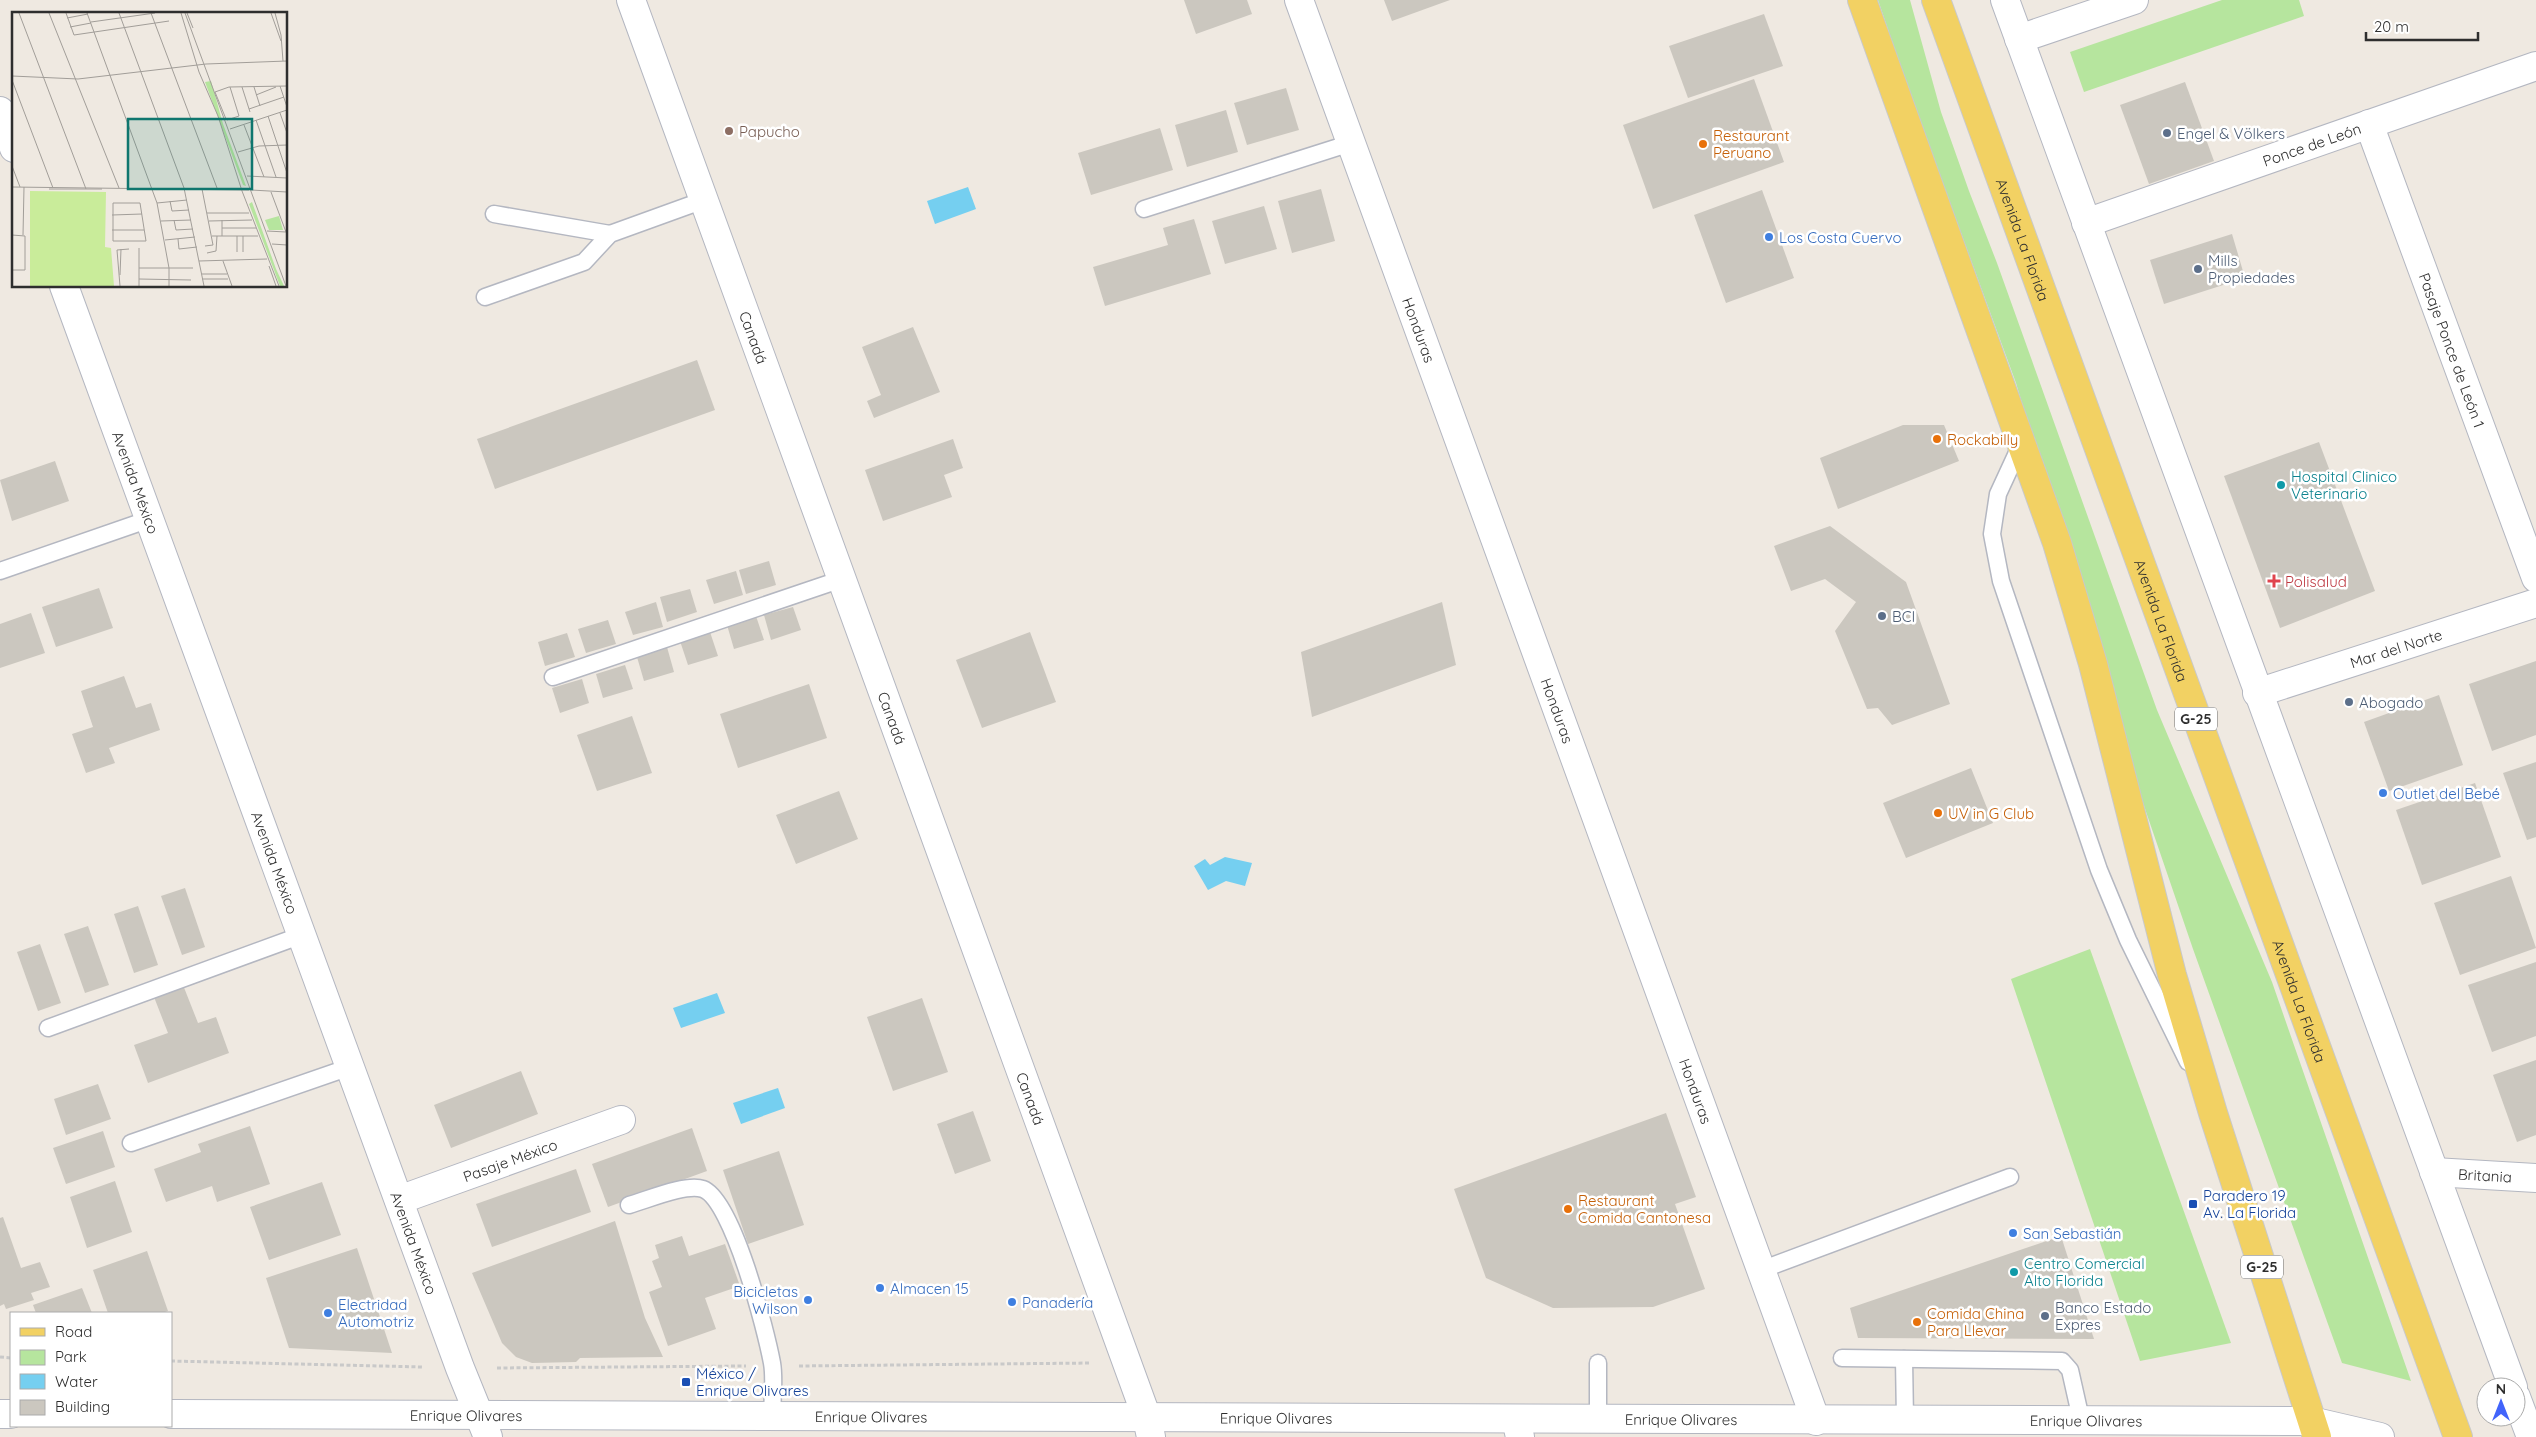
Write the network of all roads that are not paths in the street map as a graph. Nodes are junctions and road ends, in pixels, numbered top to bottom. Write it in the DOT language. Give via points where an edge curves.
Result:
graph roads {
  1 [pos="631,0"];
  2 [pos="1299,0"];
  3 [pos="1862,0"];
  4 [pos="1936,0"];
  5 [pos="2005,0"];
  6 [pos="2134,0"];
  7 [pos="2019,39"];
  8 [pos="2536,66"];
  9 [pos="0,111"];
  10 [pos="2369,124"];
  11 [pos="12,143"];
  12 [pos="1351,143"];
  13 [pos="704,200"];
  14 [pos="1144,210"];
  15 [pos="494,214"];
  16 [pos="2086,223"];
  17 [pos="610,234"];
  18 [pos="65,288"];
  19 [pos="485,297"];
  20 [pos="2022,442"];
  21 [pos="150,519"];
  22 [pos="0,571"];
  23 [pos="2536,578"];
  24 [pos="842,579"];
  25 [pos="2536,602"];
  26 [pos="553,677"];
  27 [pos="2257,694"];
  28 [pos="302,936"];
  29 [pos="48,1028"];
  30 [pos="350,1067"];
  31 [pos="2213,1112"];
  32 [pos="621,1120"];
  33 [pos="131,1143"];
  34 [pos="2434,1172"];
  35 [pos="2010,1177"];
  36 [pos="2536,1178"];
  37 [pos="399,1200"];
  38 [pos="630,1206"];
  39 [pos="1761,1270"];
  40 [pos="1842,1358"];
  41 [pos="1904,1359"];
  42 [pos="1598,1363"];
  43 [pos="2508,1377"];
  44 [pos="172,1414"];
  45 [pos="772,1417"];
  46 [pos="2081,1419"];
  47 [pos="1598,1420"];
  48 [pos="1905,1420"];
  49 [pos="1816,1421"];
  50 [pos="2526,1423"];
  51 [pos="483,1426"];
  52 [pos="568,1427"];
  53 [pos="1149,1428"];
  54 [pos="1518,1428"];
  55 [pos="2314,1429"];
  56 [pos="2380,1437"];
  57 [pos="2458,1437"];
  58 [pos="2531,1437"];
  1 -- 13 [label="street, Canadá"];
  2 -- 12 [label="street, Honduras"];
  3 -- 20 [label="main road, G-25"];
  4 -- 57 [label="main road, Avenida La Florida / G-25"];
  5 -- 7 [label="street"];
  6 -- 7 [label="street"];
  7 -- 16 [label="street"];
  8 -- 10 [label="street, Ponce de León"];
  9 -- 11 [label="street"];
  10 -- 16 [label="street, Ponce de León"];
  10 -- 23 [label="street, Pasaje Ponce de León 1"];
  12 -- 14 [label="lane"];
  12 -- 39 [label="street, Honduras"];
  13 -- 17 [label="lane"];
  13 -- 24 [label="street, Canadá"];
  15 -- 17 [label="lane"];
  16 -- 27 [label="street"];
  17 -- 19 [label="lane" via="584,262"];
  18 -- 21 [label="street, Avenida México"];
  20 -- 31 [label="main road, G-25" via="2082,628 2172,975"];
  20 -- 31 [label="lane" via="1998,494 1992,534 2002,581 2099,870 2154,995"];
  21 -- 22 [label="lane"];
  21 -- 28 [label="street, Avenida México"];
  24 -- 26 [label="lane"];
  24 -- 53 [label="street, Canadá"];
  25 -- 27 [label="street, Mar del Norte"];
  27 -- 34 [label="street"];
  28 -- 29 [label="lane"];
  28 -- 30 [label="street, Avenida México"];
  30 -- 33 [label="lane"];
  30 -- 37 [label="street, Avenida México"];
  31 -- 55 [label="main road, G-25"];
  32 -- 37 [label="street, Pasaje México"];
  34 -- 36 [label="street, Britania"];
  34 -- 43 [label="street"];
  35 -- 39 [label="lane"];
  37 -- 51 [label="street, Avenida México"];
  38 -- 45 [label="lane" via="685,1189 703,1189 715,1196 741,1250 765,1333 772,1366"];
  39 -- 49 [label="street, Honduras"];
  40 -- 41 [label="lane"];
  41 -- 46 [label="lane" via="2062,1361 2070,1370"];
  41 -- 48 [label="lane"];
  42 -- 47 [label="lane"];
  44 -- 51 [label="street, Enrique Olivares"];
  45 -- 52 [label="street, Enrique Olivares"];
  45 -- 53 [label="street, Enrique Olivares"];
  46 -- 48 [label="street, Enrique Olivares"];
  46 -- 55 [label="street, Enrique Olivares"];
  47 -- 49 [label="street, Enrique Olivares"];
  47 -- 54 [label="street, Enrique Olivares"];
  48 -- 49 [label="street, Enrique Olivares"];
  50 -- 58 [label="street"];
  51 -- 52 [label="street, Enrique Olivares"];
  53 -- 54 [label="street, Enrique Olivares"];
  55 -- 56 [label="street, Enrique Olivares"];
}
